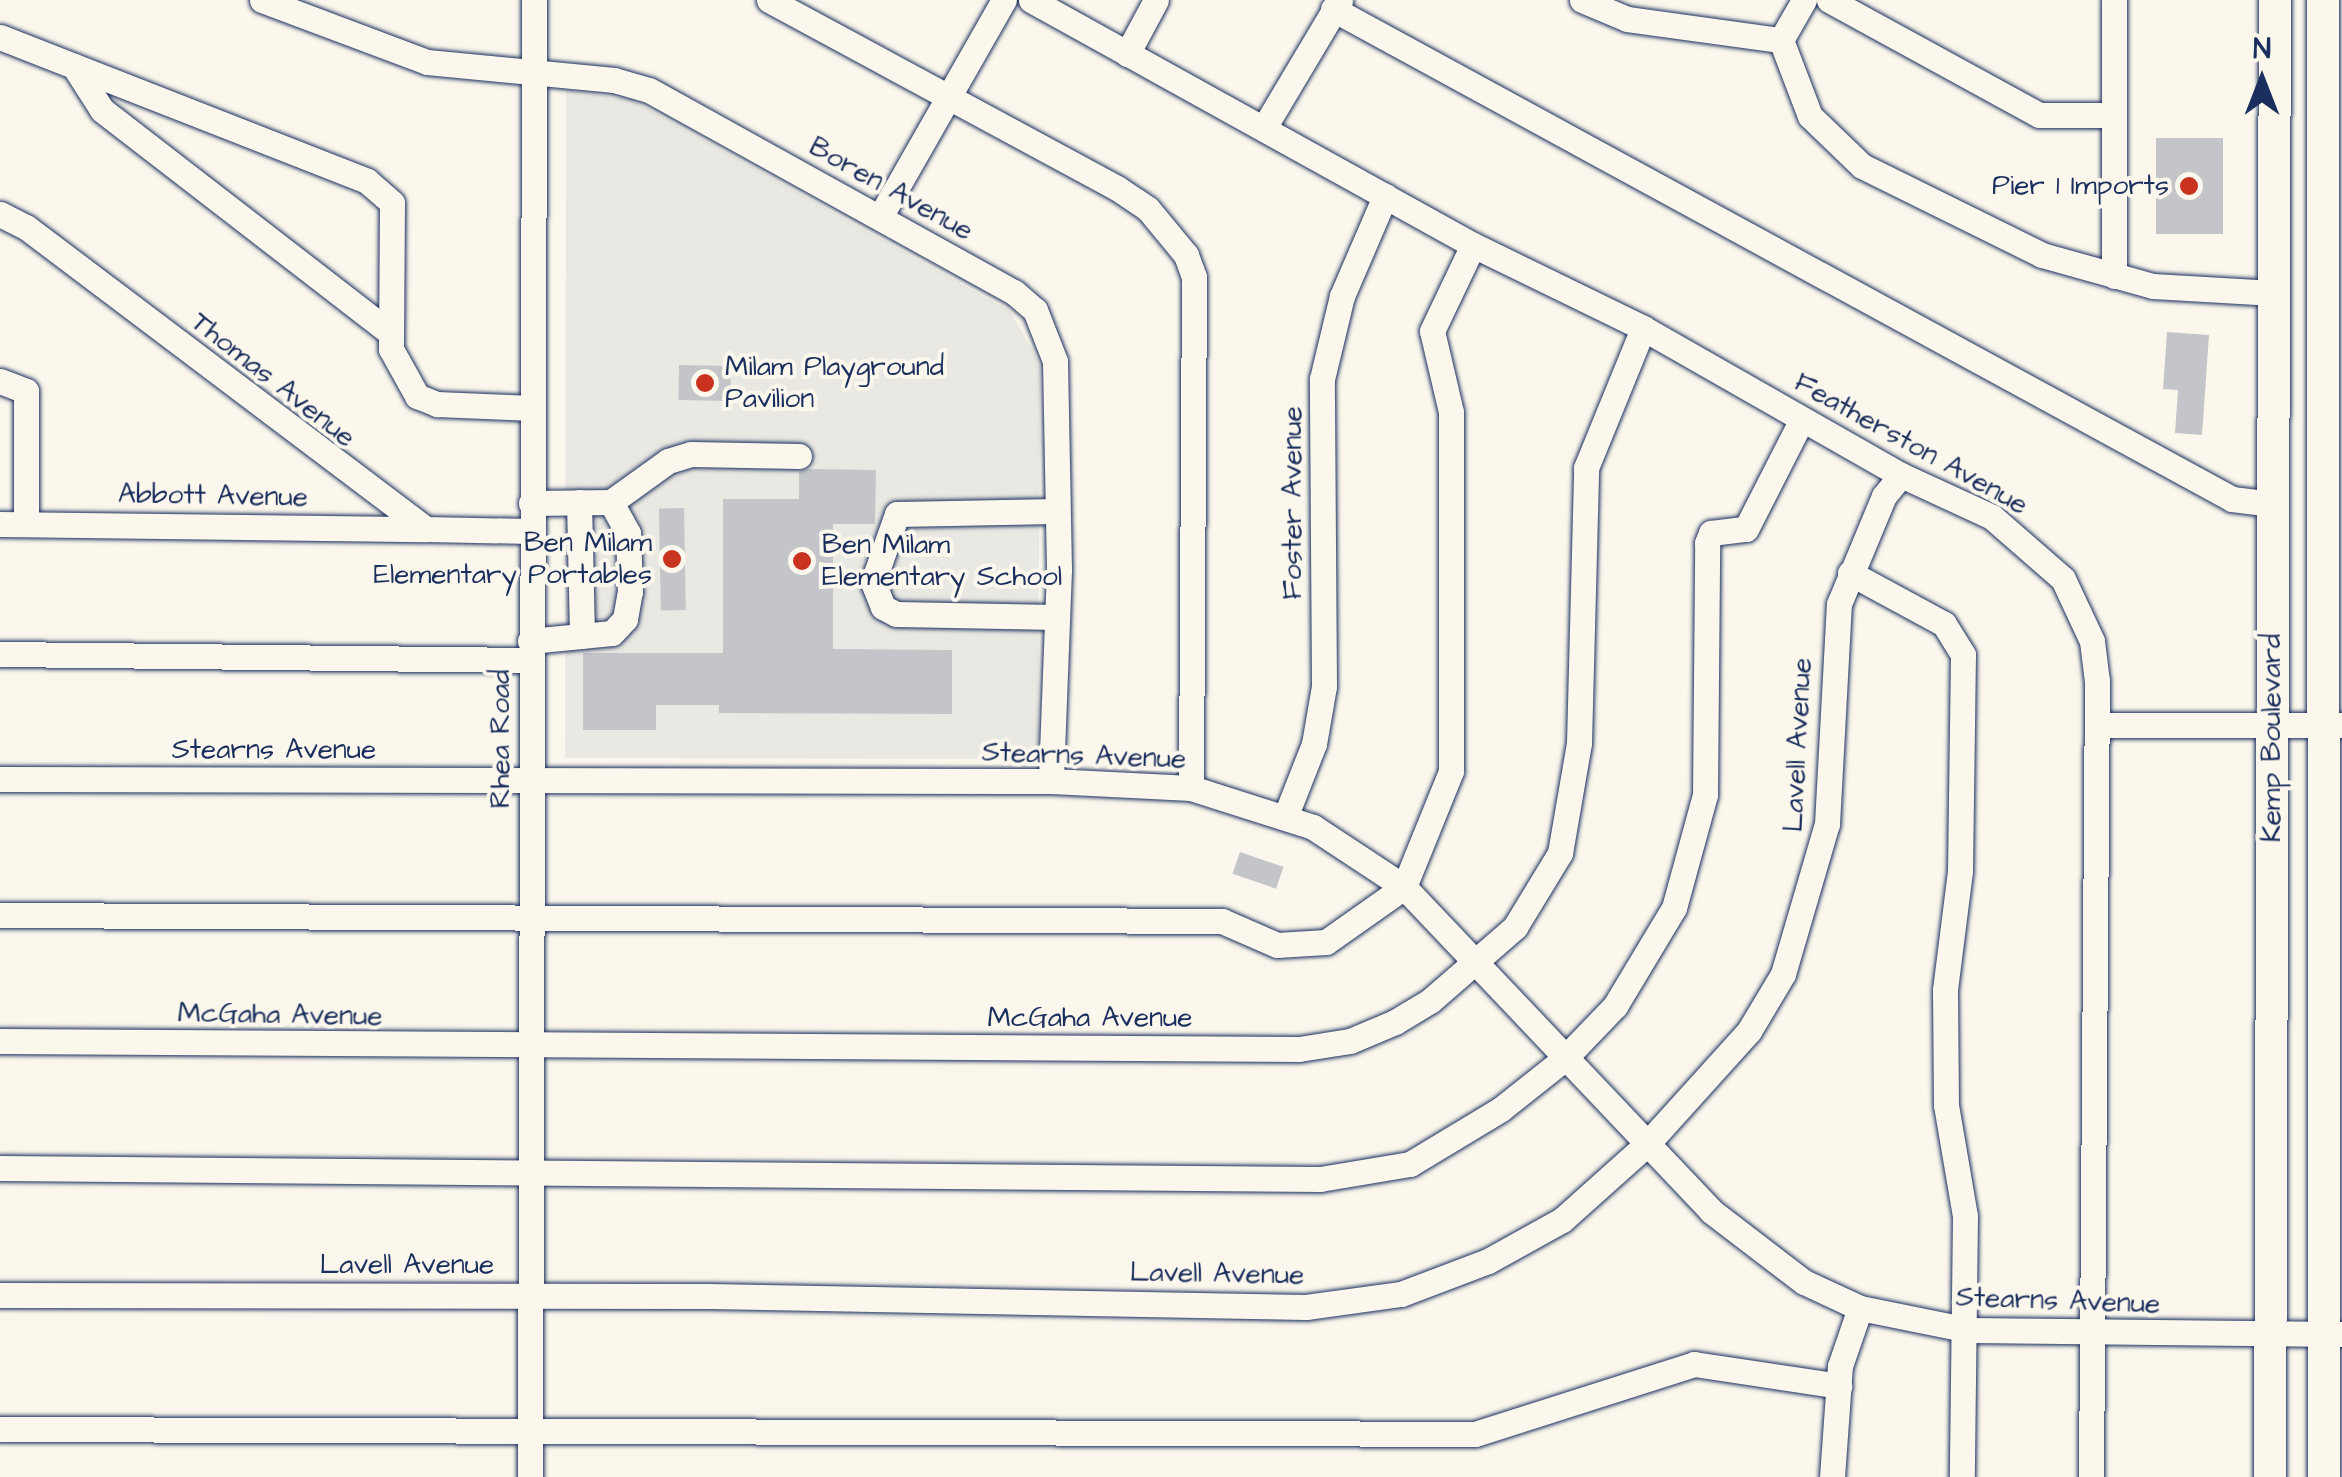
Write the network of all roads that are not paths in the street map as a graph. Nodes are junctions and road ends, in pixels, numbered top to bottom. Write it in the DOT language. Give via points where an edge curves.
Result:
graph roads {
  1 [pos="262,0"];
  2 [pos="534,0"];
  3 [pos="769,0"];
  4 [pos="1004,0"];
  5 [pos="1031,0"];
  6 [pos="1156,0"];
  7 [pos="1582,0"];
  8 [pos="1804,0"];
  9 [pos="1829,0"];
  10 [pos="2114,0"];
  11 [pos="2275,0"];
  12 [pos="2323,0"];
  13 [pos="1337,5"];
  14 [pos="0,37"];
  15 [pos="1781,40"];
  16 [pos="1126,54"];
  17 [pos="74,66"];
  18 [pos="534,73"];
  19 [pos="948,98"];
  20 [pos="2114,116"];
  21 [pos="1264,126"];
  22 [pos="2332,158"];
  23 [pos="1384,196"];
  24 [pos="0,214"];
  25 [pos="880,217"];
  26 [pos="1474,245"];
  27 [pos="2114,276"];
  28 [pos="2274,293"];
  29 [pos="2332,293"];
  30 [pos="1642,328"];
  31 [pos="391,332"];
  32 [pos="0,381"];
  33 [pos="2334,400"];
  34 [pos="532,408"];
  35 [pos="1802,419"];
  36 [pos="799,456"];
  37 [pos="1902,476"];
  38 [pos="579,502"];
  39 [pos="611,502"];
  40 [pos="531,503"];
  41 [pos="2273,504"];
  42 [pos="1058,511"];
  43 [pos="13,524"];
  44 [pos="426,529"];
  45 [pos="531,531"];
  46 [pos="2333,566"];
  47 [pos="1850,573"];
  48 [pos="1057,616"];
  49 [pos="582,636"];
  50 [pos="530,650"];
  51 [pos="0,654"];
  52 [pos="2272,724"];
  53 [pos="2098,725"];
  54 [pos="2333,725"];
  55 [pos="0,779"];
  56 [pos="1051,781"];
  57 [pos="532,782"];
  58 [pos="1191,788"];
  59 [pos="1286,814"];
  60 [pos="1404,887"];
  61 [pos="0,915"];
  62 [pos="530,916"];
  63 [pos="2333,943"];
  64 [pos="1476,962"];
  65 [pos="0,1041"];
  66 [pos="528,1047"];
  67 [pos="1564,1059"];
  68 [pos="1647,1144"];
  69 [pos="2333,1160"];
  70 [pos="0,1168"];
  71 [pos="529,1172"];
  72 [pos="0,1295"];
  73 [pos="530,1296"];
  74 [pos="1860,1308"];
  75 [pos="1969,1330"];
  76 [pos="2333,1334"];
  77 [pos="2090,1335"];
  78 [pos="2270,1335"];
  79 [pos="1839,1386"];
  80 [pos="0,1429"];
  81 [pos="530,1430"];
  82 [pos="530,1477"];
  83 [pos="1832,1477"];
  84 [pos="1962,1477"];
  85 [pos="2091,1477"];
  86 [pos="2270,1477"];
  87 [pos="2324,1477"];
  1 -- 18 [label="street, Boren Avenue" via="427,62"];
  2 -- 18 [label="street, Rhea Road"];
  3 -- 19 [label="street"];
  4 -- 19 [label="street"];
  5 -- 16 [label="street, Featherston Avenue"];
  6 -- 16 [label="street"];
  7 -- 15 [label="street" via="1627,19"];
  8 -- 15 [label="street"];
  9 -- 20 [label="street" via="2039,115"];
  10 -- 20 [label="street"];
  11 -- 28 [label="main road, Kemp Boulevard"];
  12 -- 22 [label="main road, Kemp Boulevard"];
  13 -- 21 [label="street"];
  13 -- 41 [label="street" via="2232,499"];
  14 -- 17 [label="street"];
  15 -- 27 [label="street" via="1810,116 1862,166 2042,255"];
  16 -- 21 [label="street, Featherston Avenue"];
  17 -- 31 [label="street" via="102,110"];
  17 -- 31 [label="street" via="381,191 392,204"];
  18 -- 25 [label="street, Boren Avenue" via="648,90"];
  18 -- 34 [label="street, Rhea Road"];
  19 -- 25 [label="street"];
  19 -- 58 [label="street" via="1148,209 1186,255 1194,278"];
  20 -- 27 [label="street"];
  21 -- 23 [label="street, Featherston Avenue"];
  22 -- 29 [label="main road, Kemp Boulevard"];
  23 -- 26 [label="street, Featherston Avenue"];
  23 -- 59 [label="street, Foster Avenue" via="1342,296 1322,379 1324,686 1314,744"];
  24 -- 44 [label="street, Thomas Avenue" via="26,227"];
  25 -- 42 [label="street, Boren Avenue" via="1035,310 1055,361"];
  26 -- 30 [label="street, Featherston Avenue"];
  26 -- 60 [label="street" via="1432,331 1451,412 1451,771"];
  27 -- 28 [label="street"];
  28 -- 29 [label="main road"];
  28 -- 41 [label="main road, Kemp Boulevard"];
  29 -- 33 [label="main road, Kemp Boulevard"];
  30 -- 35 [label="street, Featherston Avenue"];
  30 -- 64 [label="street, McGaha Avenue" via="1586,468 1579,743 1568,826 1540,896"];
  31 -- 34 [label="street" via="391,348 418,396 437,404"];
  32 -- 43 [label="street" via="26,390"];
  33 -- 46 [label="main road, Kemp Boulevard"];
  34 -- 40 [label="street, Rhea Road"];
  35 -- 37 [label="street, Featherston Avenue"];
  35 -- 67 [label="street" via="1746,529 1710,533 1707,542 1708,755 1690,866 1674,908 1623,994"];
  36 -- 39 [label="street" via="691,454 668,461"];
  37 -- 47 [label="street, Lavell Avenue" via="1884,496"];
  37 -- 53 [label="street, Featherston Avenue" via="1992,517 2063,578 2092,641"];
  38 -- 39 [label="street"];
  38 -- 40 [label="street"];
  38 -- 49 [label="street"];
  39 -- 49 [label="street" via="628,532 625,619 612,633"];
  40 -- 45 [label="street, Rhea Road"];
  41 -- 52 [label="main road, Kemp Boulevard"];
  42 -- 48 [label="street, Boren Avenue"];
  42 -- 48 [label="street" via="897,514 874,582 883,607 896,614"];
  43 -- 44 [label="street, Abbott Avenue"];
  44 -- 45 [label="street"];
  45 -- 50 [label="street, Rhea Road"];
  46 -- 54 [label="main road, Kemp Boulevard"];
  47 -- 68 [label="street, Lavell Avenue" via="1830,677 1827,824 1793,949 1749,1031"];
  47 -- 75 [label="street" via="1944,624 1963,655 1960,871 1945,990 1946,1106 1962,1178"];
  48 -- 56 [label="street, Boren Avenue"];
  49 -- 50 [label="street"];
  50 -- 51 [label="street"];
  50 -- 57 [label="street, Rhea Road"];
  52 -- 53 [label="street"];
  52 -- 54 [label="street"];
  52 -- 78 [label="main road, Kemp Boulevard"];
  53 -- 77 [label="street, Featherston Avenue"];
  54 -- 63 [label="main road, Kemp Boulevard"];
  55 -- 57 [label="street, Stearns Avenue"];
  56 -- 57 [label="street, Stearns Avenue"];
  56 -- 58 [label="street, Stearns Avenue"];
  57 -- 62 [label="street, Rhea Road"];
  58 -- 59 [label="street, Stearns Avenue"];
  59 -- 60 [label="street, Stearns Avenue"];
  60 -- 62 [label="street" via="1346,932 1298,945 1277,945 1222,922"];
  60 -- 64 [label="street, Stearns Avenue"];
  61 -- 62 [label="street"];
  62 -- 66 [label="street, Rhea Road"];
  63 -- 69 [label="main road, Kemp Boulevard"];
  64 -- 66 [label="street, McGaha Avenue" via="1395,1022 1350,1042 1298,1049"];
  64 -- 67 [label="street, Stearns Avenue"];
  65 -- 66 [label="street, McGaha Avenue"];
  66 -- 71 [label="street, Rhea Road"];
  67 -- 68 [label="street, Stearns Avenue"];
  67 -- 71 [label="street" via="1502,1110 1410,1164 1320,1179"];
  68 -- 73 [label="street, Lavell Avenue" via="1562,1220 1522,1244 1444,1280 1350,1303"];
  68 -- 74 [label="street, Stearns Avenue" via="1711,1211 1777,1265"];
  69 -- 76 [label="main road, Kemp Boulevard"];
  70 -- 71 [label="street"];
  71 -- 73 [label="street, Rhea Road"];
  72 -- 73 [label="street, Lavell Avenue"];
  73 -- 81 [label="street, Rhea Road"];
  74 -- 75 [label="street, Stearns Avenue"];
  74 -- 79 [label="street"];
  75 -- 77 [label="street, Stearns Avenue"];
  75 -- 84 [label="street"];
  76 -- 78 [label="street, Stearns Avenue"];
  76 -- 87 [label="main road, Kemp Boulevard"];
  77 -- 78 [label="street, Stearns Avenue"];
  77 -- 85 [label="street, Featherston Avenue"];
  78 -- 86 [label="main road, Kemp Boulevard"];
  79 -- 81 [label="street" via="1694,1364 1475,1434"];
  79 -- 83 [label="street"];
  80 -- 81 [label="street"];
  81 -- 82 [label="street, Rhea Road"];
}
